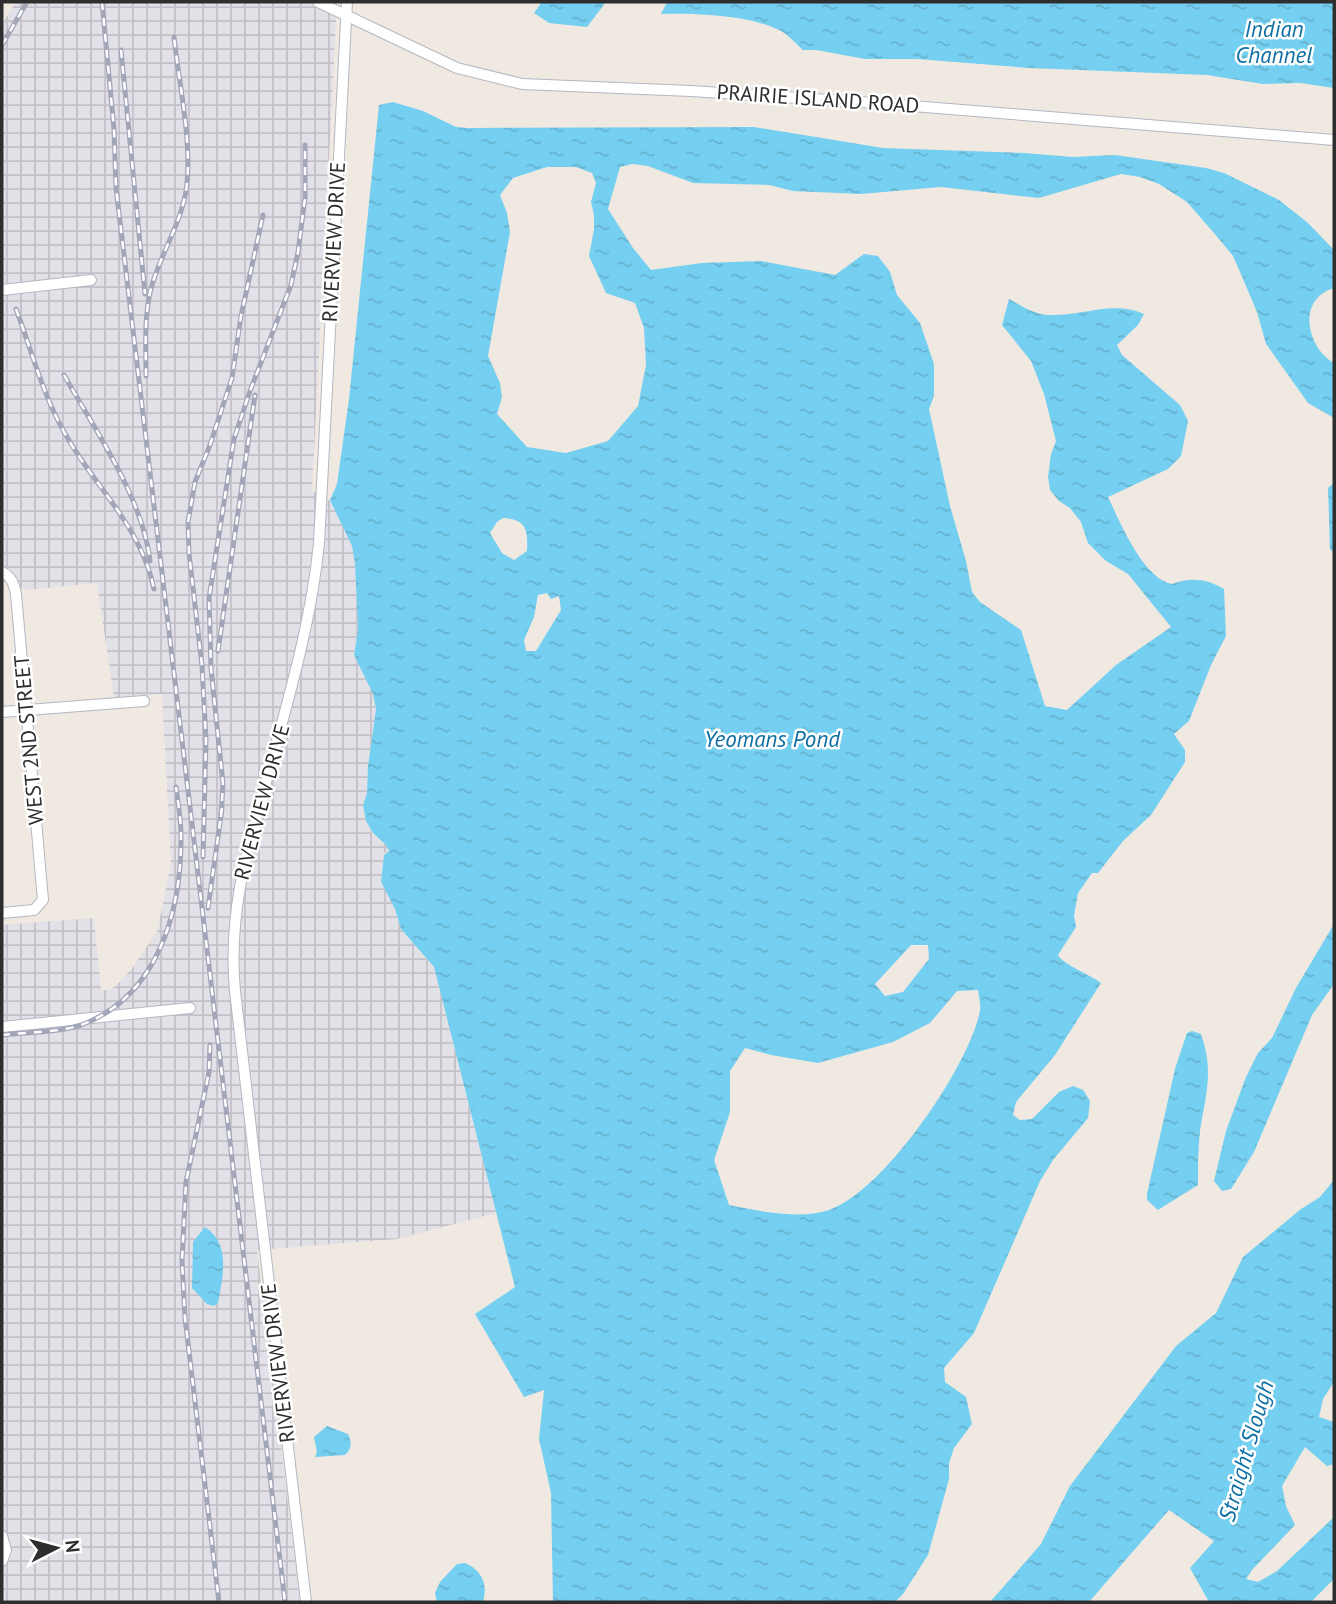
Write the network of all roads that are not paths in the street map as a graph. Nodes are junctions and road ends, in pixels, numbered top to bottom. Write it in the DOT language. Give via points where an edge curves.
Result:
graph roads {
  1 [pos="317,2"];
  2 [pos="347,2"];
  3 [pos="346,16"];
  4 [pos="1334,140"];
  5 [pos="91,281"];
  6 [pos="2,290"];
  7 [pos="2,572"];
  8 [pos="144,701"];
  9 [pos="27,709"];
  10 [pos="2,712"];
  11 [pos="2,913"];
  12 [pos="190,1009"];
  13 [pos="2,1027"];
  14 [pos="2,1536"];
  15 [pos="2,1561"];
  16 [pos="306,1602"];
  1 -- 3 [label="street, PRAIRIE ISLAND ROAD"];
  2 -- 3 [label="street, RIVERVIEW DRIVE"];
  3 -- 4 [label="street, PRAIRIE ISLAND ROAD" via="457,68 522,84 691,90"];
  3 -- 16 [label="street, RIVERVIEW DRIVE" via="314,590 248,845 232,942"];
  5 -- 6 [label="street"];
  7 -- 9 [label="street, WEST 2ND STREET" via="16,594"];
  8 -- 9 [label="street"];
  9 -- 10 [label="street"];
  9 -- 11 [label="street, WEST 2ND STREET" via="43,900 34,910"];
  12 -- 13 [label="street"];
  14 -- 15 [label="street" via="6,1550"];
}
